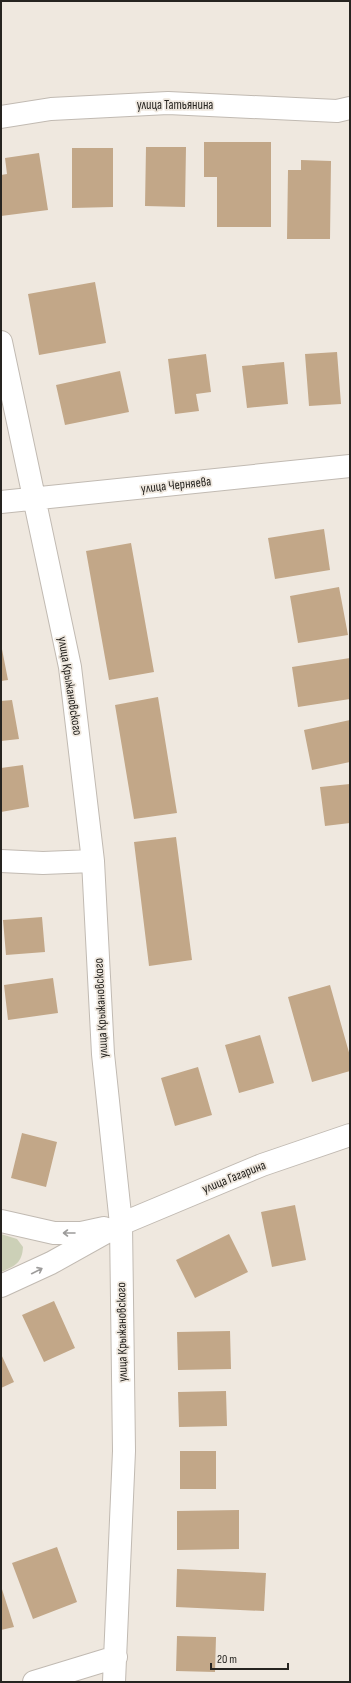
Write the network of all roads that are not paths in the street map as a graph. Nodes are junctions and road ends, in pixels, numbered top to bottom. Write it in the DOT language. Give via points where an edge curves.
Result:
graph roads {
  1 [pos="350,108"];
  2 [pos="1,117"];
  3 [pos="1,342"];
  4 [pos="350,466"];
  5 [pos="34,500"];
  6 [pos="1,502"];
  7 [pos="93,861"];
  8 [pos="1,862"];
  9 [pos="350,1135"];
  10 [pos="1,1221"];
  11 [pos="121,1224"];
  12 [pos="1,1286"];
  13 [pos="116,1657"];
  14 [pos="34,1682"];
  15 [pos="114,1682"];
  1 -- 2 [label="street, улица Татьянина" via="337,111 168,103 50,109"];
  3 -- 5 [label="street, улица Крыжановского"];
  4 -- 5 [label="street, улица Черняева"];
  5 -- 6 [label="street, улица Черняева"];
  5 -- 7 [label="street, улица Крыжановского" via="70,667"];
  7 -- 8 [label="street"];
  7 -- 11 [label="street, улица Крыжановского" via="103,1054"];
  9 -- 11 [label="street, улица Гагарина" via="262,1165"];
  11 -- 10 [label="street, улица Гагарина, one-way" via="81,1233 54,1233"];
  12 -- 11 [label="street, улица Гагарина, one-way" via="26,1276"];
  11 -- 13 [label="street, улица Крыжановского" via="124,1451"];
  13 -- 14 [label="street"];
  13 -- 15 [label="street, улица Крыжановского"];
}
